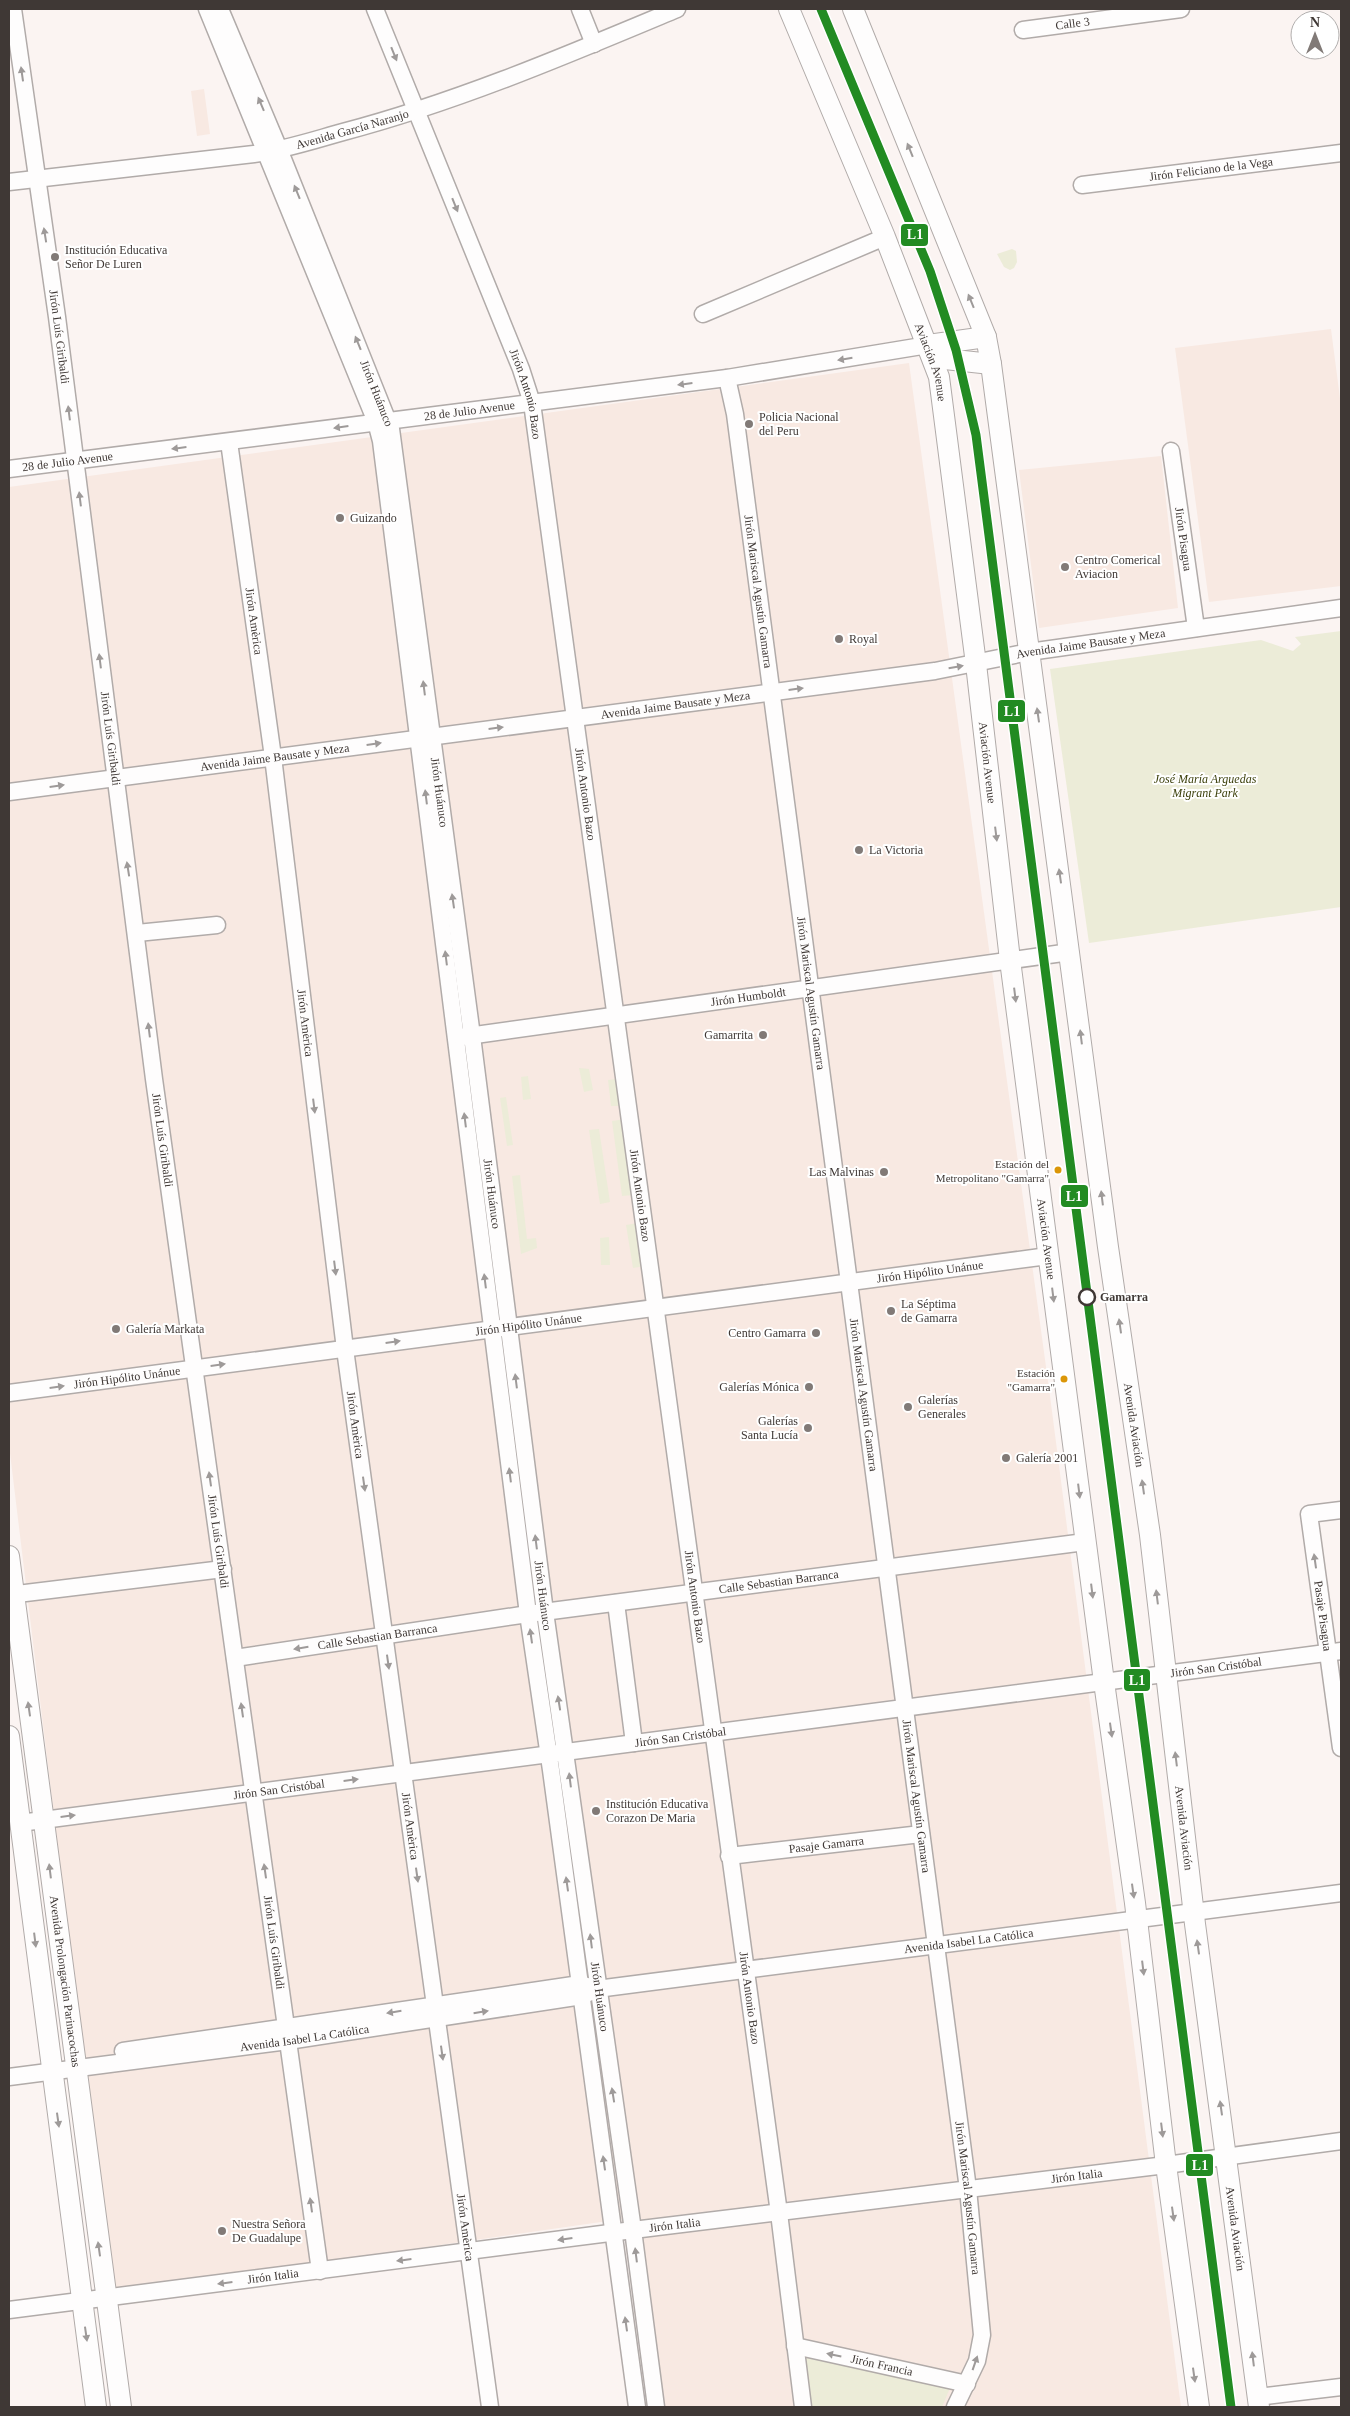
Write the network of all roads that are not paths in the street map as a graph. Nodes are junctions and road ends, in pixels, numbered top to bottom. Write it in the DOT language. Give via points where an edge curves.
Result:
graph roads {
  1 [pos="13,9"];
  2 [pos="207,9"];
  3 [pos="220,9"];
  4 [pos="376,9"];
  5 [pos="580,9"];
  6 [pos="677,9"];
  7 [pos="789,9"];
  8 [pos="853,9"];
  9 [pos="1181,9"];
  10 [pos="1022,30"];
  11 [pos="594,44"];
  12 [pos="418,111"];
  13 [pos="273,151"];
  14 [pos="1341,153"];
  15 [pos="36,178"];
  16 [pos="9,182"];
  17 [pos="1082,185"];
  18 [pos="885,237"];
  19 [pos="703,314"];
  20 [pos="986,336"];
  21 [pos="928,345"];
  22 [pos="991,364"];
  23 [pos="727,378"];
  24 [pos="532,403"];
  25 [pos="382,421"];
  26 [pos="229,442"];
  27 [pos="1171,450"];
  28 [pos="75,461"];
  29 [pos="9,469"];
  30 [pos="1341,608"];
  31 [pos="1196,628"];
  32 [pos="1029,652"];
  33 [pos="976,664"];
  34 [pos="771,692"];
  35 [pos="575,718"];
  36 [pos="424,737"];
  37 [pos="273,757"];
  38 [pos="115,778"];
  39 [pos="9,792"];
  40 [pos="217,925"];
  41 [pos="137,933"];
  42 [pos="1070,952"];
  43 [pos="1010,960"];
  44 [pos="810,989"];
  45 [pos="616,1016"];
  46 [pos="472,1036"];
  47 [pos="455,1038"];
  48 [pos="1048,1256"];
  49 [pos="849,1282"];
  50 [pos="655,1308"];
  51 [pos="509,1327"];
  52 [pos="492,1329"];
  53 [pos="345,1349"];
  54 [pos="195,1368"];
  55 [pos="9,1393"];
  56 [pos="1341,1510"];
  57 [pos="1085,1542"];
  58 [pos="9,1556"];
  59 [pos="223,1569"];
  60 [pos="887,1569"];
  61 [pos="694,1593"];
  62 [pos="11,1595"];
  63 [pos="616,1603"];
  64 [pos="545,1612"];
  65 [pos="528,1614"];
  66 [pos="384,1636"];
  67 [pos="1335,1652"];
  68 [pos="235,1658"];
  69 [pos="1166,1674"];
  70 [pos="1104,1682"];
  71 [pos="905,1708"];
  72 [pos="713,1733"];
  73 [pos="9,1736"];
  74 [pos="634,1743"];
  75 [pos="1341,1748"];
  76 [pos="566,1752"];
  77 [pos="548,1754"];
  78 [pos="403,1773"];
  79 [pos="254,1792"];
  80 [pos="44,1820"];
  81 [pos="20,1823"];
  82 [pos="922,1834"];
  83 [pos="729,1856"];
  84 [pos="1341,1893"];
  85 [pos="1193,1912"];
  86 [pos="1137,1920"];
  87 [pos="936,1946"];
  88 [pos="745,1971"];
  89 [pos="597,1989"];
  90 [pos="581,1990"];
  91 [pos="436,2012"];
  92 [pos="287,2035"];
  93 [pos="74,2063"];
  94 [pos="9,2066"];
  95 [pos="51,2066"];
  96 [pos="9,2078"];
  97 [pos="1341,2141"];
  98 [pos="1227,2156"];
  99 [pos="1166,2165"];
  100 [pos="968,2189"];
  101 [pos="779,2213"];
  102 [pos="633,2230"];
  103 [pos="614,2233"];
  104 [pos="469,2252"];
  105 [pos="320,2270"];
  106 [pos="106,2298"];
  107 [pos="82,2300"];
  108 [pos="9,2310"];
  109 [pos="795,2346"];
  110 [pos="649,2353"];
  111 [pos="630,2355"];
  112 [pos="967,2384"];
  113 [pos="1341,2387"];
  114 [pos="1259,2402"];
  115 [pos="96,2407"];
  116 [pos="121,2407"];
  117 [pos="490,2407"];
  118 [pos="637,2407"];
  119 [pos="656,2407"];
  120 [pos="803,2407"];
  121 [pos="955,2407"];
  122 [pos="1199,2407"];
  15 -- 1 [label="street, Jirón Luís Giribaldi, one-way"];
  2 -- 13 [label="street, Jirón Huánuco"];
  13 -- 3 [label="street, Jirón Huánuco, one-way"];
  4 -- 12 [label="street, Jirón Antonio Bazo, one-way"];
  5 -- 11 [label="street"];
  6 -- 11 [label="street, Avenida García Naranjo"];
  7 -- 18 [label="main road, Aviación Avenue"];
  20 -- 8 [label="main road, one-way"];
  9 -- 10 [label="street, Calle 3"];
  11 -- 12 [label="street, Avenida García Naranjo"];
  12 -- 13 [label="street, Avenida García Naranjo"];
  12 -- 24 [label="street, Jirón Antonio Bazo, one-way"];
  13 -- 15 [label="street, Avenida García Naranjo"];
  25 -- 13 [label="street, Jirón Huánuco, one-way"];
  14 -- 17 [label="street, Jirón Feliciano de la Vega"];
  15 -- 16 [label="street, Avenida García Naranjo"];
  28 -- 15 [label="street, Jirón Luís Giribaldi, one-way"];
  18 -- 19 [label="street"];
  18 -- 21 [label="main road, Aviación Avenue"];
  20 -- 21 [label="main road, 28 de Julio Avenue"];
  20 -- 22 [label="main road"];
  21 -- 22 [label="main road" via="945,358"];
  21 -- 23 [label="street, 28 de Julio Avenue, one-way"];
  21 -- 33 [label="main road, Aviación Avenue" via="939,377"];
  22 -- 32 [label="main road"];
  23 -- 24 [label="street, 28 de Julio Avenue, one-way"];
  23 -- 34 [label="street, Jirón Mariscal Agustín Gamarra" via="735,414"];
  24 -- 25 [label="street, 28 de Julio Avenue"];
  24 -- 35 [label="street, Jirón Antonio Bazo"];
  25 -- 26 [label="street, 28 de Julio Avenue, one-way"];
  36 -- 25 [label="street, Jirón Huánuco, one-way"];
  26 -- 28 [label="street, 28 de Julio Avenue, one-way"];
  26 -- 37 [label="street, Jirón Amèrica"];
  27 -- 31 [label="street, Jirón Pisagua"];
  28 -- 29 [label="street, 28 de Julio Avenue"];
  38 -- 28 [label="street, Jirón Luís Giribaldi, one-way"];
  30 -- 31 [label="street, Avenida Jaime Bausate y Meza"];
  31 -- 32 [label="street, Avenida Jaime Bausate y Meza"];
  32 -- 33 [label="street, Avenida Jaime Bausate y Meza"];
  42 -- 32 [label="main road, one-way"];
  34 -- 33 [label="street, Avenida Jaime Bausate y Meza, one-way"];
  33 -- 43 [label="main road, Aviación Avenue, one-way"];
  34 -- 35 [label="street, Avenida Jaime Bausate y Meza"];
  34 -- 44 [label="street, Jirón Mariscal Agustín Gamarra"];
  36 -- 35 [label="street, Avenida Jaime Bausate y Meza, one-way"];
  35 -- 45 [label="street, Jirón Antonio Bazo"];
  37 -- 36 [label="street, Avenida Jaime Bausate y Meza, one-way"];
  46 -- 36 [label="street, Jirón Huánuco, one-way"];
  47 -- 36 [label="street, Jirón Huánuco, one-way"];
  37 -- 38 [label="street, Avenida Jaime Bausate y Meza"];
  37 -- 53 [label="street, Jirón Amèrica, one-way"];
  39 -- 38 [label="street, Avenida Jaime Bausate y Meza, one-way"];
  41 -- 38 [label="street, Jirón Luís Giribaldi, one-way"];
  40 -- 41 [label="street"];
  54 -- 41 [label="street, Jirón Luís Giribaldi, one-way"];
  42 -- 43 [label="street, Jirón Humboldt"];
  69 -- 42 [label="main road, Avenida Aviación, one-way"];
  43 -- 44 [label="street, Jirón Humboldt"];
  43 -- 48 [label="main road, Aviación Avenue, one-way"];
  44 -- 45 [label="street, Jirón Humboldt"];
  44 -- 49 [label="street, Jirón Mariscal Agustín Gamarra"];
  45 -- 46 [label="street, Jirón Humboldt"];
  45 -- 50 [label="street, Jirón Antonio Bazo"];
  46 -- 47 [label="street, Jirón Humboldt"];
  46 -- 51 [label="street, Jirón Huánuco"];
  52 -- 47 [label="street, Jirón Huánuco, one-way"];
  48 -- 49 [label="street, Jirón Hipólito Unánue"];
  48 -- 57 [label="main road, Aviación Avenue, one-way"];
  49 -- 50 [label="street, Jirón Hipólito Unánue"];
  49 -- 60 [label="street, Jirón Mariscal Agustín Gamarra"];
  50 -- 51 [label="street, Jirón Hipólito Unánue"];
  50 -- 61 [label="street, Jirón Antonio Bazo"];
  51 -- 52 [label="street, Jirón Hipólito Unánue"];
  64 -- 51 [label="street, Jirón Huánuco, one-way"];
  53 -- 52 [label="street, Jirón Hipólito Unánue, one-way"];
  65 -- 52 [label="street, Jirón Huánuco, one-way"];
  54 -- 53 [label="street, Jirón Hipólito Unánue, one-way"];
  53 -- 66 [label="street, Jirón Amèrica, one-way"];
  55 -- 54 [label="street, Jirón Hipólito Unánue, one-way"];
  59 -- 54 [label="street, Jirón Luís Giribaldi, one-way"];
  67 -- 56 [label="street, Pasaje Pisagua, one-way" via="1309,1514"];
  57 -- 60 [label="street, Calle Sebastian Barranca"];
  57 -- 70 [label="main road, one-way"];
  58 -- 62 [label="main road, Avenida Prolongación Parinacochas"];
  59 -- 62 [label="street"];
  59 -- 68 [label="street, Jirón Luís Giribaldi"];
  60 -- 61 [label="street, Calle Sebastian Barranca"];
  60 -- 71 [label="street, Jirón Mariscal Agustín Gamarra"];
  61 -- 63 [label="street, Calle Sebastian Barranca"];
  61 -- 72 [label="street, Jirón Antonio Bazo"];
  80 -- 62 [label="main road, Avenida Prolongación Parinacochas, one-way"];
  63 -- 64 [label="street, Calle Sebastian Barranca"];
  63 -- 74 [label="street"];
  64 -- 65 [label="street, Calle Sebastian Barranca"];
  76 -- 64 [label="street, Jirón Huánuco, one-way"];
  65 -- 66 [label="street, Calle Sebastian Barranca"];
  77 -- 65 [label="street, Jirón Huánuco, one-way"];
  66 -- 68 [label="street, Calle Sebastian Barranca, one-way"];
  66 -- 78 [label="street, Jirón Amèrica, one-way"];
  67 -- 69 [label="street, Jirón San Cristóbal"];
  67 -- 75 [label="street, Pasaje Pisagua"];
  79 -- 68 [label="street, Jirón Luís Giribaldi, one-way"];
  69 -- 70 [label="street, Jirón San Cristóbal"];
  85 -- 69 [label="main road, Avenida Aviación, one-way"];
  70 -- 71 [label="street, Jirón San Cristóbal"];
  70 -- 86 [label="main road, one-way"];
  71 -- 72 [label="street, Jirón San Cristóbal"];
  71 -- 82 [label="street, Jirón Mariscal Agustín Gamarra"];
  72 -- 74 [label="street, Jirón San Cristóbal"];
  72 -- 83 [label="street, Jirón Antonio Bazo"];
  73 -- 81 [label="main road, Avenida Prolongación Parinacochas"];
  74 -- 76 [label="street, Jirón San Cristóbal"];
  76 -- 77 [label="street, Jirón San Cristóbal"];
  89 -- 76 [label="street, Jirón Huánuco, one-way"];
  77 -- 78 [label="street, Jirón San Cristóbal"];
  90 -- 77 [label="street, Jirón Huánuco, one-way"];
  79 -- 78 [label="street, Jirón San Cristóbal, one-way"];
  78 -- 91 [label="street, Jirón Amèrica, one-way"];
  80 -- 79 [label="street, Jirón San Cristóbal, one-way"];
  92 -- 79 [label="street, Jirón Luís Giribaldi, one-way"];
  80 -- 81 [label="street, Jirón San Cristóbal"];
  93 -- 80 [label="main road, Avenida Prolongación Parinacochas, one-way"];
  81 -- 95 [label="main road, Avenida Prolongación Parinacochas, one-way"];
  82 -- 83 [label="street, Pasaje Gamarra"];
  82 -- 87 [label="street, Jirón Mariscal Agustín Gamarra"];
  83 -- 88 [label="street, Jirón Antonio Bazo"];
  84 -- 85 [label="street, Avenida Isabel La Católica"];
  85 -- 86 [label="street, Avenida Isabel La Católica"];
  98 -- 85 [label="main road, Avenida Aviación, one-way"];
  86 -- 87 [label="street, Avenida Isabel La Católica"];
  86 -- 99 [label="main road, one-way"];
  87 -- 88 [label="street, Avenida Isabel La Católica"];
  87 -- 100 [label="street, Jirón Mariscal Agustín Gamarra"];
  88 -- 89 [label="street, Avenida Isabel La Católica"];
  88 -- 101 [label="street, Jirón Antonio Bazo"];
  89 -- 90 [label="street, Avenida Isabel La Católica"];
  102 -- 89 [label="street, Jirón Huánuco, one-way"];
  90 -- 91 [label="street, Avenida Isabel La Católica"];
  103 -- 90 [label="street, Jirón Huánuco, one-way"];
  91 -- 92 [label="street, Avenida Isabel La Católica"];
  91 -- 104 [label="street, Jirón Amèrica, one-way"];
  92 -- 93 [label="street, Avenida Isabel La Católica"];
  105 -- 92 [label="street, Jirón Luís Giribaldi, one-way"];
  93 -- 95 [label="street, Avenida Isabel La Católica"];
  106 -- 93 [label="main road, Avenida Prolongación Parinacochas, one-way"];
  94 -- 95 [label="street, Avenida Isabel La Católica"];
  95 -- 96 [label="street, Avenida Isabel La Católica"];
  95 -- 107 [label="main road, Avenida Prolongación Parinacochas, one-way"];
  97 -- 98 [label="street, Jirón Italia"];
  98 -- 99 [label="street, Jirón Italia"];
  114 -- 98 [label="main road, Avenida Aviación, one-way"];
  99 -- 100 [label="street, Jirón Italia"];
  99 -- 122 [label="main road, one-way"];
  100 -- 101 [label="street, Jirón Italia"];
  112 -- 100 [label="street, Jirón Mariscal Agustín Gamarra, one-way" via="977,2361 982,2335"];
  101 -- 102 [label="street, Jirón Italia"];
  101 -- 109 [label="street, Jirón Antonio Bazo"];
  102 -- 103 [label="street, Jirón Italia"];
  110 -- 102 [label="street, Jirón Huánuco, one-way"];
  103 -- 104 [label="street, Jirón Italia, one-way"];
  111 -- 103 [label="street, Jirón Huánuco, one-way"];
  104 -- 105 [label="street, Jirón Italia, one-way"];
  104 -- 117 [label="street, Jirón Amèrica"];
  105 -- 106 [label="street, Jirón Italia, one-way"];
  106 -- 107 [label="street, Jirón Italia"];
  106 -- 116 [label="main road, Avenida Prolongación Parinacochas"];
  107 -- 108 [label="street, Jirón Italia"];
  107 -- 115 [label="main road, Avenida Prolongación Parinacochas, one-way"];
  112 -- 109 [label="street, Jirón Francia, one-way"];
  109 -- 120 [label="street, Jirón Antonio Bazo"];
  110 -- 111 [label="street"];
  110 -- 119 [label="street, Jirón Huánuco"];
  111 -- 118 [label="street, Jirón Huánuco"];
  112 -- 121 [label="street, Jirón Mariscal Agustín Gamarra"];
  113 -- 114 [label="street"];
}
